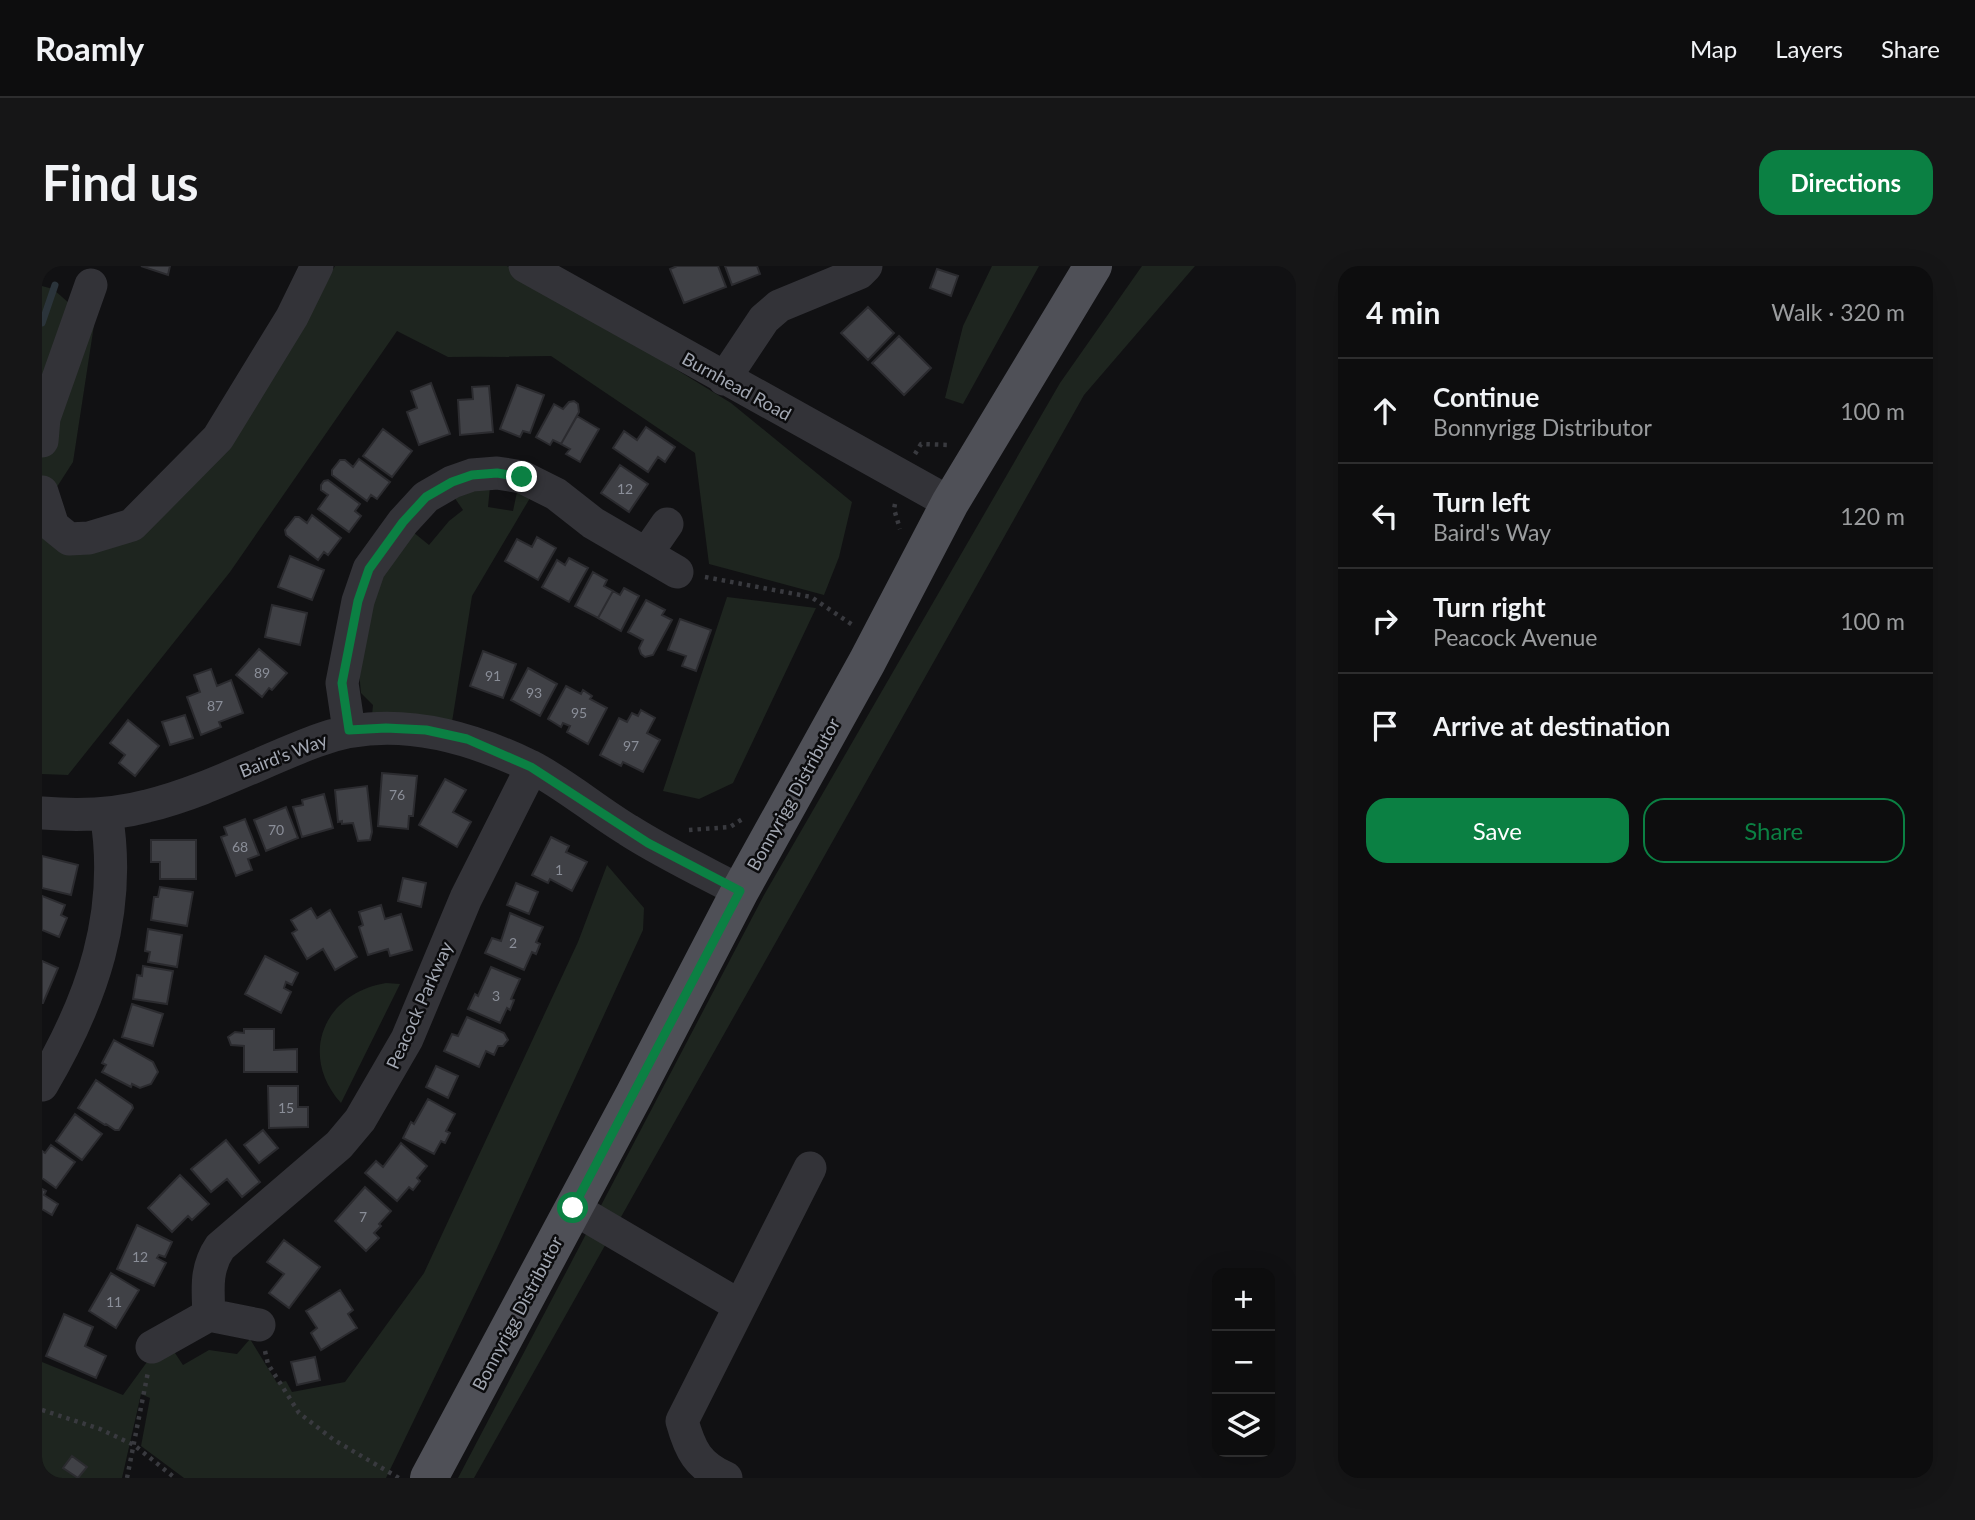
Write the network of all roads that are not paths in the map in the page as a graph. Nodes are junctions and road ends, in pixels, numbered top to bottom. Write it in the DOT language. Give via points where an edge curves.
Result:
graph roads {
  1 [pos="317,266"];
  2 [pos="525,266"];
  3 [pos="866,266"];
  4 [pos="1093,266"];
  5 [pos="91,285"];
  6 [pos="724,379"];
  7 [pos="42,441"];
  8 [pos="42,492"];
  9 [pos="950,503"];
  10 [pos="667,524"];
  11 [pos="647,553"];
  12 [pos="677,572"];
  13 [pos="349,730"];
  14 [pos="531,767"];
  15 [pos="42,813"];
  16 [pos="106,813"];
  17 [pos="740,891"];
  18 [pos="45,1073"];
  19 [pos="810,1168"];
  20 [pos="573,1208"];
  21 [pos="740,1306"];
  22 [pos="208,1315"];
  23 [pos="259,1325"];
  24 [pos="152,1347"];
  25 [pos="429,1478"];
  26 [pos="726,1478"];
  1 -- 8 [label="street" via="292,317 218,438 132,525 69,539 53,526"];
  2 -- 6 [label="street, Burnhead Road"];
  3 -- 6 [label="street" via="779,306 764,319"];
  4 -- 9 [label="main road, Bonnyrigg Distributor"];
  5 -- 7 [label="street" via="44,418"];
  6 -- 9 [label="street, Burnhead Road"];
  9 -- 17 [label="main road, Bonnyrigg Distributor"];
  10 -- 11 [label="street"];
  11 -- 12 [label="street"];
  11 -- 13 [label="street" via="522,477 472,475 426,497 369,569 358,601 342,683"];
  13 -- 14 [label="street, Baird's Way" via="426,730 467,739"];
  13 -- 16 [label="street, Baird's Way" via="186,793"];
  14 -- 17 [label="street, Baird's Way" via="648,843"];
  14 -- 22 [label="street, Peacock Parkway" via="466,898 407,1039 378,1091 339,1145 220,1247 208,1275"];
  15 -- 16 [label="street, Baird's Way"];
  16 -- 18 [label="street" via="112,859 103,946 69,1040"];
  17 -- 20 [label="main road, Bonnyrigg Distributor"];
  19 -- 21 [label="street"];
  20 -- 21 [label="street"];
  20 -- 25 [label="main road, Bonnyrigg Distributor"];
  21 -- 26 [label="street" via="682,1421 688,1444 707,1470"];
  22 -- 23 [label="street"];
  22 -- 24 [label="street"];
}
